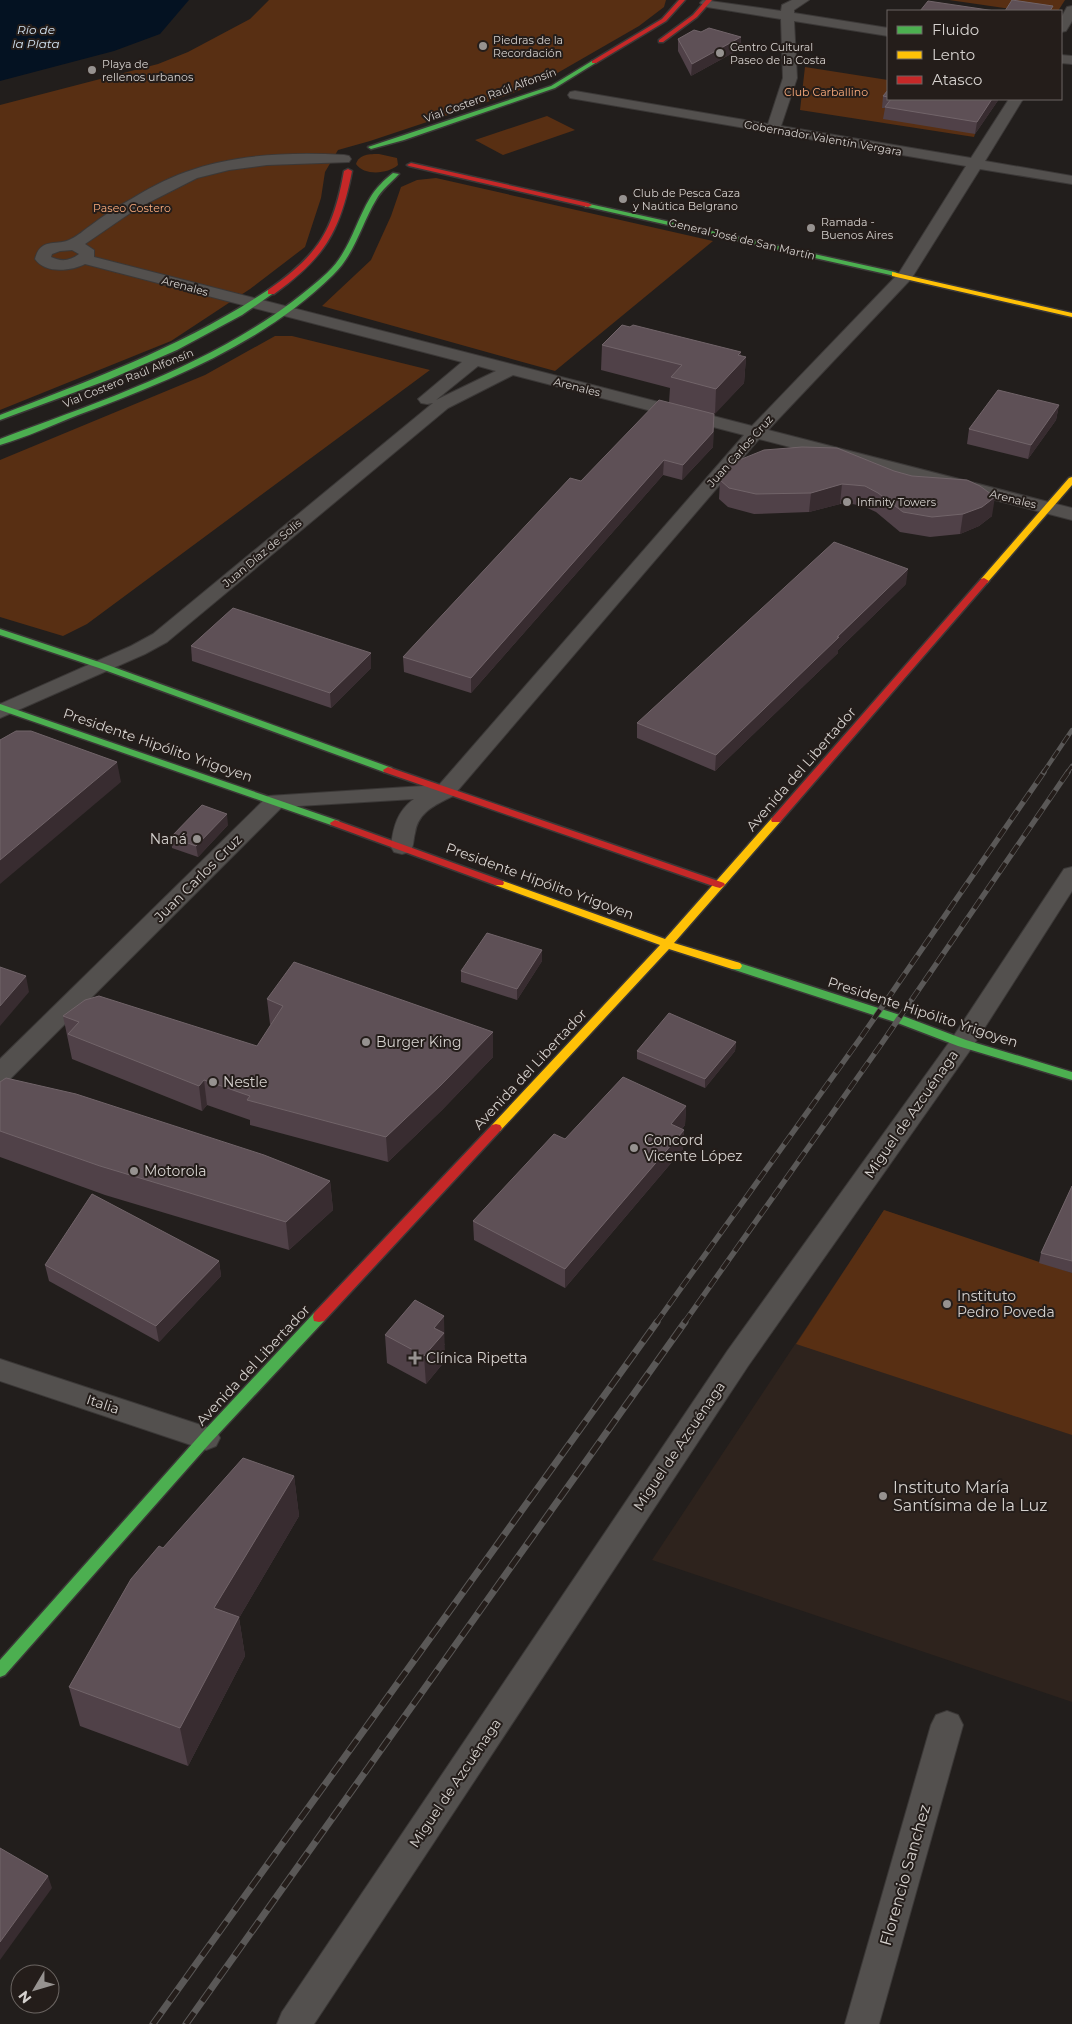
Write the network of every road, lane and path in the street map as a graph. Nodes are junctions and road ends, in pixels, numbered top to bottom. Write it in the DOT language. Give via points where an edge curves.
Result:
graph roads {
  1 [pos="682,0"];
  2 [pos="802,0"];
  3 [pos="708,2"];
  4 [pos="1072,10"];
  5 [pos="787,16"];
  6 [pos="1062,26"];
  7 [pos="887,32"];
  8 [pos="648,50"];
  9 [pos="594,84"];
  10 [pos="570,97"];
  11 [pos="1015,100"];
  12 [pos="773,129"];
  13 [pos="407,157"];
  14 [pos="356,158"];
  15 [pos="975,164"];
  16 [pos="395,174"];
  17 [pos="375,177"];
  18 [pos="1072,180"];
  19 [pos="74,245"];
  20 [pos="83,259"];
  21 [pos="905,276"];
  22 [pos="254,304"];
  23 [pos="283,312"];
  24 [pos="1072,315"];
  25 [pos="474,361"];
  26 [pos="510,370"];
  27 [pos="0,418"];
  28 [pos="755,433"];
  29 [pos="0,442"];
  30 [pos="1072,480"];
  31 [pos="1049,508"];
  32 [pos="1072,514"];
  33 [pos="0,632"];
  34 [pos="93,664"];
  35 [pos="2,708"];
  36 [pos="445,791"];
  37 [pos="276,801"];
  38 [pos="402,847"];
  39 [pos="1072,874"];
  40 [pos="720,885"];
  41 [pos="667,944"];
  42 [pos="962,1043"];
  43 [pos="0,1074"];
  44 [pos="1072,1076"];
  45 [pos="0,1370"];
  46 [pos="206,1438"];
  47 [pos="0,1670"];
  48 [pos="947,1725"];
  49 [pos="294,2024"];
  50 [pos="862,2024"];
  1 -- 14 [label="street, Vial Costero Raúl Alfonsín" via="664,20 553,87"];
  2 -- 5 [label="street" via="787,8"];
  3 -- 5 [label="street"];
  3 -- 8 [label="street" via="683,26"];
  4 -- 6 [label="street"];
  5 -- 7 [label="street"];
  5 -- 12 [label="street" via="790,78"];
  9 -- 10 [label="street"];
  10 -- 12 [label="street, Gobernador Valentín Vergara"];
  11 -- 15 [label="street, Juan Carlos Cruz"];
  12 -- 15 [label="street, Gobernador Valentín Vergara"];
  13 -- 14 [label="street, General José de San Martín" via="393,148"];
  13 -- 16 [label="street" via="408,169"];
  13 -- 21 [label="street, General José de San Martín"];
  14 -- 19 [label="street" via="253,162 191,176 142,198 104,221"];
  14 -- 22 [label="street, Vial Costero Raúl Alfonsín" via="343,197 315,255"];
  15 -- 18 [label="street, Gobernador Valentín Vergara"];
  15 -- 21 [label="street, Juan Carlos Cruz"];
  16 -- 17 [label="street"];
  16 -- 23 [label="street, Vial Costero Raúl Alfonsín" via="375,190 342,262"];
  19 -- 20 [label="street" via="86,250"];
  19 -- 20 [label="street" via="50,248 45,251 43,259 61,265"];
  20 -- 22 [label="street, Arenales"];
  21 -- 24 [label="street, General José de San Martín"];
  21 -- 28 [label="street, Juan Carlos Cruz"];
  22 -- 23 [label="street, Arenales"];
  22 -- 27 [label="street, Vial Costero Raúl Alfonsín" via="181,346"];
  23 -- 25 [label="street, Arenales"];
  23 -- 29 [label="street, Vial Costero Raúl Alfonsín" via="219,352 182,370"];
  25 -- 26 [label="street, Arenales"];
  25 -- 34 [label="street, Juan Díaz de Solís" via="144,632"];
  26 -- 28 [label="street, Arenales"];
  26 -- 34 [label="street, Juan Díaz de Solís" via="442,404 160,638"];
  28 -- 31 [label="street, Arenales"];
  28 -- 36 [label="street, Juan Carlos Cruz"];
  30 -- 31 [label="street, Avenida del Libertador"];
  31 -- 32 [label="street, Arenales"];
  31 -- 40 [label="street, Avenida del Libertador"];
  33 -- 34 [label="street"];
  34 -- 35 [label="street, Juan Díaz de Solís"];
  34 -- 36 [label="street"];
  35 -- 37 [label="street, Presidente Hipólito Yrigoyen"];
  36 -- 37 [label="street"];
  36 -- 38 [label="street, Juan Carlos Cruz" via="417,805 403,827"];
  36 -- 40 [label="street"];
  37 -- 38 [label="street, Presidente Hipólito Yrigoyen"];
  37 -- 43 [label="street, Juan Carlos Cruz"];
  38 -- 41 [label="street, Presidente Hipólito Yrigoyen"];
  39 -- 42 [label="street, Miguel de Azcuénaga"];
  40 -- 41 [label="street, Avenida del Libertador"];
  41 -- 42 [label="street, Presidente Hipólito Yrigoyen"];
  41 -- 46 [label="street, Avenida del Libertador"];
  42 -- 44 [label="street, Presidente Hipólito Yrigoyen"];
  42 -- 49 [label="street, Miguel de Azcuénaga" via="733,1366"];
  45 -- 46 [label="street, Italia"];
  46 -- 47 [label="street, Avenida del Libertador"];
  48 -- 50 [label="street, Florencio Sanchez"];
}
